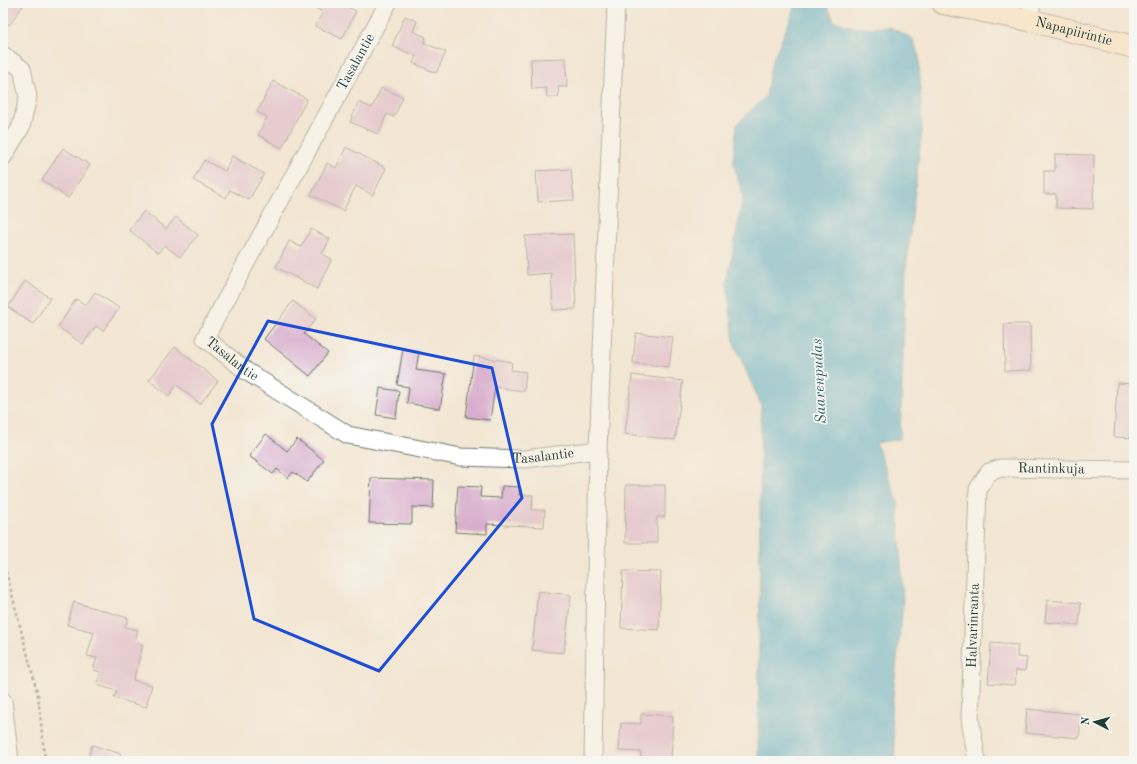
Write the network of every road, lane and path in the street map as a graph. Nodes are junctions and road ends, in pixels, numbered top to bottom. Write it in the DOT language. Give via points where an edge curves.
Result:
graph roads {
  1 [pos="388,3"];
  2 [pos="616,3"];
  3 [pos="943,3"];
  4 [pos="1030,12"];
  5 [pos="1134,47"];
  6 [pos="3,55"];
  7 [pos="3,157"];
  8 [pos="598,450"];
  9 [pos="1134,470"];
  10 [pos="978,489"];
  11 [pos="3,560"];
  12 [pos="3,701"];
  13 [pos="10,761"];
  14 [pos="45,761"];
  15 [pos="593,761"];
  16 [pos="977,761"];
  1 -- 8 [label="street, Tasalantie" via="205,338 246,371 348,435 461,457 525,458"];
  2 -- 8 [label="street"];
  3 -- 4 [label="main road, Napapiirintie"];
  4 -- 5 [label="main road, Napapiirintie"];
  6 -- 7 [label="street" via="22,69 28,97 21,127"];
  8 -- 15 [label="street"];
  9 -- 10 [label="street, Rantinkuja" via="1001,468 989,472"];
  10 -- 16 [label="street, Halvarinranta" via="970,719"];
  11 -- 14 [label="path" via="38,695"];
  12 -- 13 [label="street"];
}
